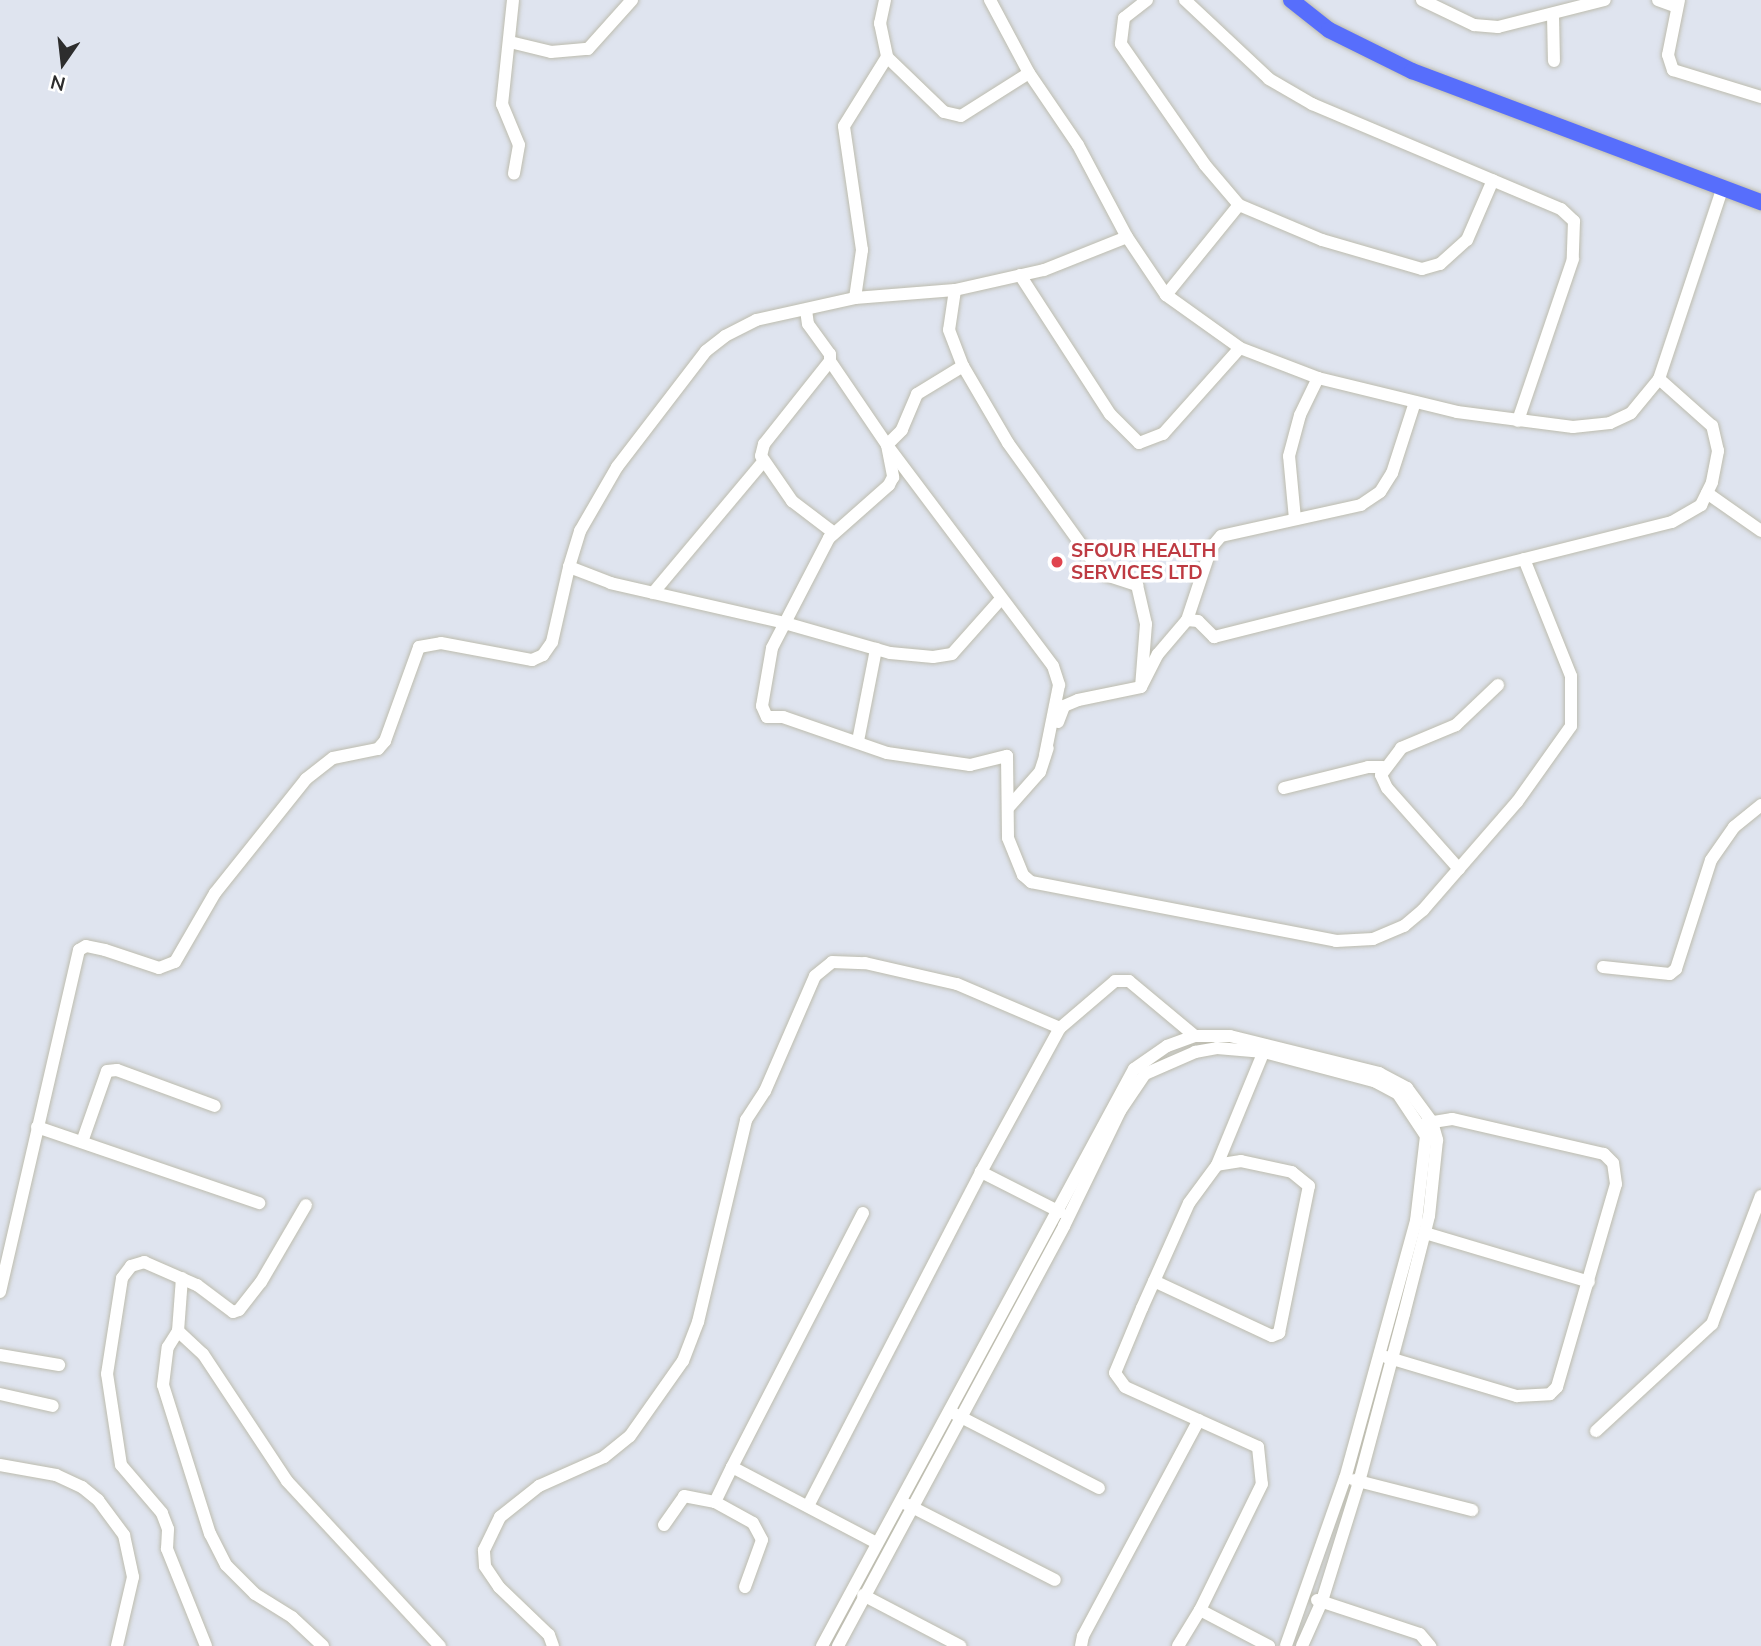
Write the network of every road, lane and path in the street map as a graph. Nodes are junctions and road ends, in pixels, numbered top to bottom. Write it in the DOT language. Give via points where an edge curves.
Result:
graph roads {
  1 [pos="513,0"];
  2 [pos="632,0"];
  3 [pos="885,0"];
  4 [pos="990,0"];
  5 [pos="1147,0"];
  6 [pos="1185,0"];
  7 [pos="1291,0"];
  8 [pos="1422,0"];
  9 [pos="1605,0"];
  10 [pos="1658,0"];
  11 [pos="1678,4"];
  12 [pos="1553,15"];
  13 [pos="510,42"];
  14 [pos="887,57"];
  15 [pos="1553,61"];
  16 [pos="1029,74"];
  17 [pos="1761,97"];
  18 [pos="514,174"];
  19 [pos="1493,180"];
  20 [pos="1723,187"];
  21 [pos="1761,202"];
  22 [pos="1239,205"];
  23 [pos="1127,237"];
  24 [pos="1020,275"];
  25 [pos="955,290"];
  26 [pos="1166,295"];
  27 [pos="855,298"];
  28 [pos="806,310"];
  29 [pos="1240,348"];
  30 [pos="830,361"];
  31 [pos="963,366"];
  32 [pos="1318,378"];
  33 [pos="1659,379"];
  34 [pos="1415,402"];
  35 [pos="1518,421"];
  36 [pos="887,445"];
  37 [pos="762,463"];
  38 [pos="1707,493"];
  39 [pos="1296,519"];
  40 [pos="1761,531"];
  41 [pos="834,533"];
  42 [pos="1524,559"];
  43 [pos="569,567"];
  44 [pos="653,593"];
  45 [pos="1000,600"];
  46 [pos="1187,620"];
  47 [pos="785,622"];
  48 [pos="876,649"];
  49 [pos="1498,685"];
  50 [pos="1141,687"];
  51 [pos="858,741"];
  52 [pos="1045,755"];
  53 [pos="1007,756"];
  54 [pos="1382,767"];
  55 [pos="1284,788"];
  56 [pos="1761,805"];
  57 [pos="1459,869"];
  58 [pos="1603,967"];
  59 [pos="1060,1028"];
  60 [pos="1195,1037"];
  61 [pos="1266,1047"];
  62 [pos="215,1106"];
  63 [pos="1427,1123"];
  64 [pos="37,1127"];
  65 [pos="82,1142"];
  66 [pos="1217,1165"];
  67 [pos="981,1172"];
  68 [pos="1761,1196"];
  69 [pos="259,1203"];
  70 [pos="306,1205"];
  71 [pos="1060,1212"];
  72 [pos="863,1213"];
  73 [pos="1425,1233"];
  74 [pos="182,1278"];
  75 [pos="1154,1281"];
  76 [pos="1589,1282"];
  77 [pos="0,1292"];
  78 [pos="178,1331"];
  79 [pos="0,1355"];
  80 [pos="1385,1357"];
  81 [pos="59,1365"];
  82 [pos="0,1394"];
  83 [pos="53,1406"];
  84 [pos="956,1415"];
  85 [pos="1199,1419"];
  86 [pos="1596,1432"];
  87 [pos="0,1465"];
  88 [pos="732,1467"];
  89 [pos="1345,1478"];
  90 [pos="1359,1482"];
  91 [pos="1099,1488"];
  92 [pos="715,1502"];
  93 [pos="907,1505"];
  94 [pos="808,1506"];
  95 [pos="1472,1510"];
  96 [pos="664,1525"];
  97 [pos="877,1543"];
  98 [pos="1055,1580"];
  99 [pos="745,1587"];
  100 [pos="863,1595"];
  101 [pos="1306,1596"];
  102 [pos="1322,1601"];
  103 [pos="1200,1610"];
  104 [pos="822,1643"];
  105 [pos="117,1646"];
  106 [pos="206,1646"];
  107 [pos="323,1646"];
  108 [pos="440,1646"];
  109 [pos="553,1646"];
  110 [pos="836,1646"];
  111 [pos="960,1646"];
  112 [pos="1081,1646"];
  113 [pos="1178,1646"];
  114 [pos="1269,1646"];
  115 [pos="1286,1646"];
  116 [pos="1302,1646"];
  117 [pos="1430,1646"];
  1 -- 13 [label="street"];
  2 -- 13 [label="street" via="588,49 551,52"];
  3 -- 14 [label="street" via="880,23"];
  4 -- 16 [label="street"];
  5 -- 22 [label="street" via="1124,19 1121,44 1197,155"];
  6 -- 19 [label="street" via="1269,79 1312,104"];
  7 -- 20 [label="main road" via="1329,30 1412,71"];
  8 -- 12 [label="street" via="1474,25 1498,27"];
  9 -- 12 [label="street"];
  10 -- 11 [label="street"];
  11 -- 17 [label="street" via="1668,55 1673,70"];
  12 -- 15 [label="street"];
  13 -- 18 [label="street" via="502,104 519,145"];
  14 -- 16 [label="street" via="944,112 957,116 985,104"];
  14 -- 27 [label="street" via="844,126 862,250"];
  16 -- 23 [label="street" via="1078,145"];
  19 -- 22 [label="street" via="1467,240 1440,264 1422,268 1322,240"];
  19 -- 35 [label="street" via="1561,209 1574,221 1577,237"];
  20 -- 21 [label="main road"];
  20 -- 33 [label="street"];
  22 -- 26 [label="street"];
  23 -- 24 [label="street"];
  23 -- 26 [label="street"];
  24 -- 25 [label="street"];
  24 -- 29 [label="street" via="1110,414 1139,443 1163,434"];
  25 -- 27 [label="street"];
  25 -- 31 [label="street" via="948,330"];
  26 -- 29 [label="street"];
  27 -- 28 [label="street"];
  28 -- 30 [label="street" via="808,324"];
  28 -- 43 [label="street" via="756,320 706,351 617,467 580,531"];
  29 -- 32 [label="street"];
  30 -- 36 [label="street"];
  30 -- 37 [label="street" via="764,444"];
  31 -- 36 [label="street" via="917,394 902,430"];
  31 -- 50 [label="street" via="1008,443 1095,564 1107,575 1138,585 1146,624"];
  32 -- 34 [label="street"];
  32 -- 39 [label="street" via="1300,415 1289,456"];
  33 -- 35 [label="street" via="1631,413 1610,423 1573,427"];
  33 -- 38 [label="street" via="1712,426 1718,451"];
  34 -- 35 [label="street"];
  34 -- 39 [label="street" via="1392,473 1380,492 1361,505"];
  36 -- 41 [label="street" via="893,477 889,485"];
  36 -- 45 [label="street"];
  37 -- 41 [label="street" via="792,501"];
  37 -- 44 [label="street"];
  38 -- 40 [label="street"];
  38 -- 42 [label="street" via="1701,505 1672,522"];
  39 -- 46 [label="street" via="1221,536 1211,548"];
  41 -- 47 [label="street"];
  42 -- 46 [label="street" via="1214,637 1198,621"];
  42 -- 57 [label="street" via="1571,676 1571,726 1517,802"];
  43 -- 44 [label="street"];
  43 -- 64 [label="street" via="552,642 543,655 532,660 441,643 419,647 385,741 378,749 333,758 306,779 215,893 175,962 159,968 104,950 86,946 79,950"];
  44 -- 47 [label="street"];
  45 -- 48 [label="street" via="952,654 933,657"];
  45 -- 52 [label="street" via="1053,666 1059,685"];
  46 -- 50 [label="street" via="1158,654"];
  47 -- 48 [label="street"];
  47 -- 51 [label="street" via="766,671 764,714"];
  48 -- 51 [label="street"];
  49 -- 54 [label="street" via="1456,726 1401,748"];
  50 -- 52 [label="street" via="1064,706"];
  51 -- 53 [label="street" via="887,753 970,765"];
  52 -- 53 [label="street" via="1040,772 1008,808"];
  53 -- 57 [label="street" via="1008,838 1023,875 1031,882 1336,941 1373,939 1404,926"];
  54 -- 55 [label="street"];
  54 -- 57 [label="street" via="1387,788"];
  56 -- 58 [label="street" via="1734,827 1711,860 1676,969 1670,974"];
  59 -- 60 [label="street" via="1115,981 1129,981"];
  59 -- 67 [label="street"];
  59 -- 109 [label="street" via="957,985 865,963 832,962 815,976 765,1091 746,1120 698,1322 683,1361 630,1436 604,1457 530,1494 500,1517 484,1550 485,1566 499,1587 549,1635"];
  60 -- 61 [label="street" via="1230,1036"];
  60 -- 71 [label="street" via="1167,1046 1134,1069"];
  61 -- 63 [label="street" via="1374,1081 1398,1094"];
  61 -- 66 [label="street"];
  61 -- 84 [label="street" via="1195,1052 1145,1074 1120,1111"];
  62 -- 65 [label="street" via="117,1070 107,1071"];
  63 -- 73 [label="street" via="1437,1162"];
  63 -- 76 [label="street" via="1452,1119 1604,1154 1613,1163 1616,1184"];
  63 -- 80 [label="street" via="1416,1222"];
  64 -- 65 [label="street"];
  64 -- 77 [label="street"];
  65 -- 69 [label="street"];
  66 -- 75 [label="street" via="1189,1203"];
  66 -- 75 [label="street" via="1241,1161 1292,1172 1309,1186 1279,1333 1272,1336"];
  67 -- 71 [label="street"];
  67 -- 94 [label="street"];
  68 -- 86 [label="street" via="1712,1324"];
  70 -- 74 [label="street" via="239,1310 233,1312"];
  71 -- 84 [label="street"];
  72 -- 88 [label="street"];
  73 -- 76 [label="street"];
  73 -- 80 [label="street"];
  74 -- 78 [label="street"];
  74 -- 106 [label="street" via="144,1262 131,1266 122,1278 107,1374 121,1465 162,1513 168,1529 167,1549"];
  75 -- 85 [label="street" via="1115,1373 1125,1387"];
  76 -- 80 [label="street" via="1557,1387 1542,1397 1493,1390"];
  78 -- 107 [label="street" via="168,1348 163,1385 210,1534 226,1564 255,1594 292,1617"];
  78 -- 108 [label="street" via="203,1354 287,1481"];
  79 -- 81 [label="street"];
  80 -- 89 [label="street"];
  80 -- 90 [label="street"];
  82 -- 83 [label="street"];
  84 -- 91 [label="street"];
  84 -- 93 [label="street"];
  85 -- 103 [label="street" via="1258,1447 1263,1466 1262,1484"];
  85 -- 112 [label="street"];
  87 -- 105 [label="street" via="56,1475 82,1487 124,1535 133,1577"];
  88 -- 92 [label="street"];
  88 -- 94 [label="street"];
  89 -- 90 [label="street"];
  89 -- 101 [label="street"];
  90 -- 95 [label="street"];
  90 -- 102 [label="street"];
  92 -- 96 [label="street" via="684,1496"];
  92 -- 99 [label="street" via="761,1532"];
  93 -- 97 [label="street"];
  93 -- 98 [label="street"];
  93 -- 100 [label="street"];
  94 -- 97 [label="street"];
  97 -- 104 [label="street"];
  100 -- 110 [label="street"];
  100 -- 111 [label="street"];
  101 -- 102 [label="street"];
  101 -- 115 [label="street"];
  102 -- 116 [label="street"];
  102 -- 117 [label="street" via="1420,1633"];
  103 -- 113 [label="street"];
  103 -- 114 [label="street"];
  104 -- 110 [label="street"];
}
